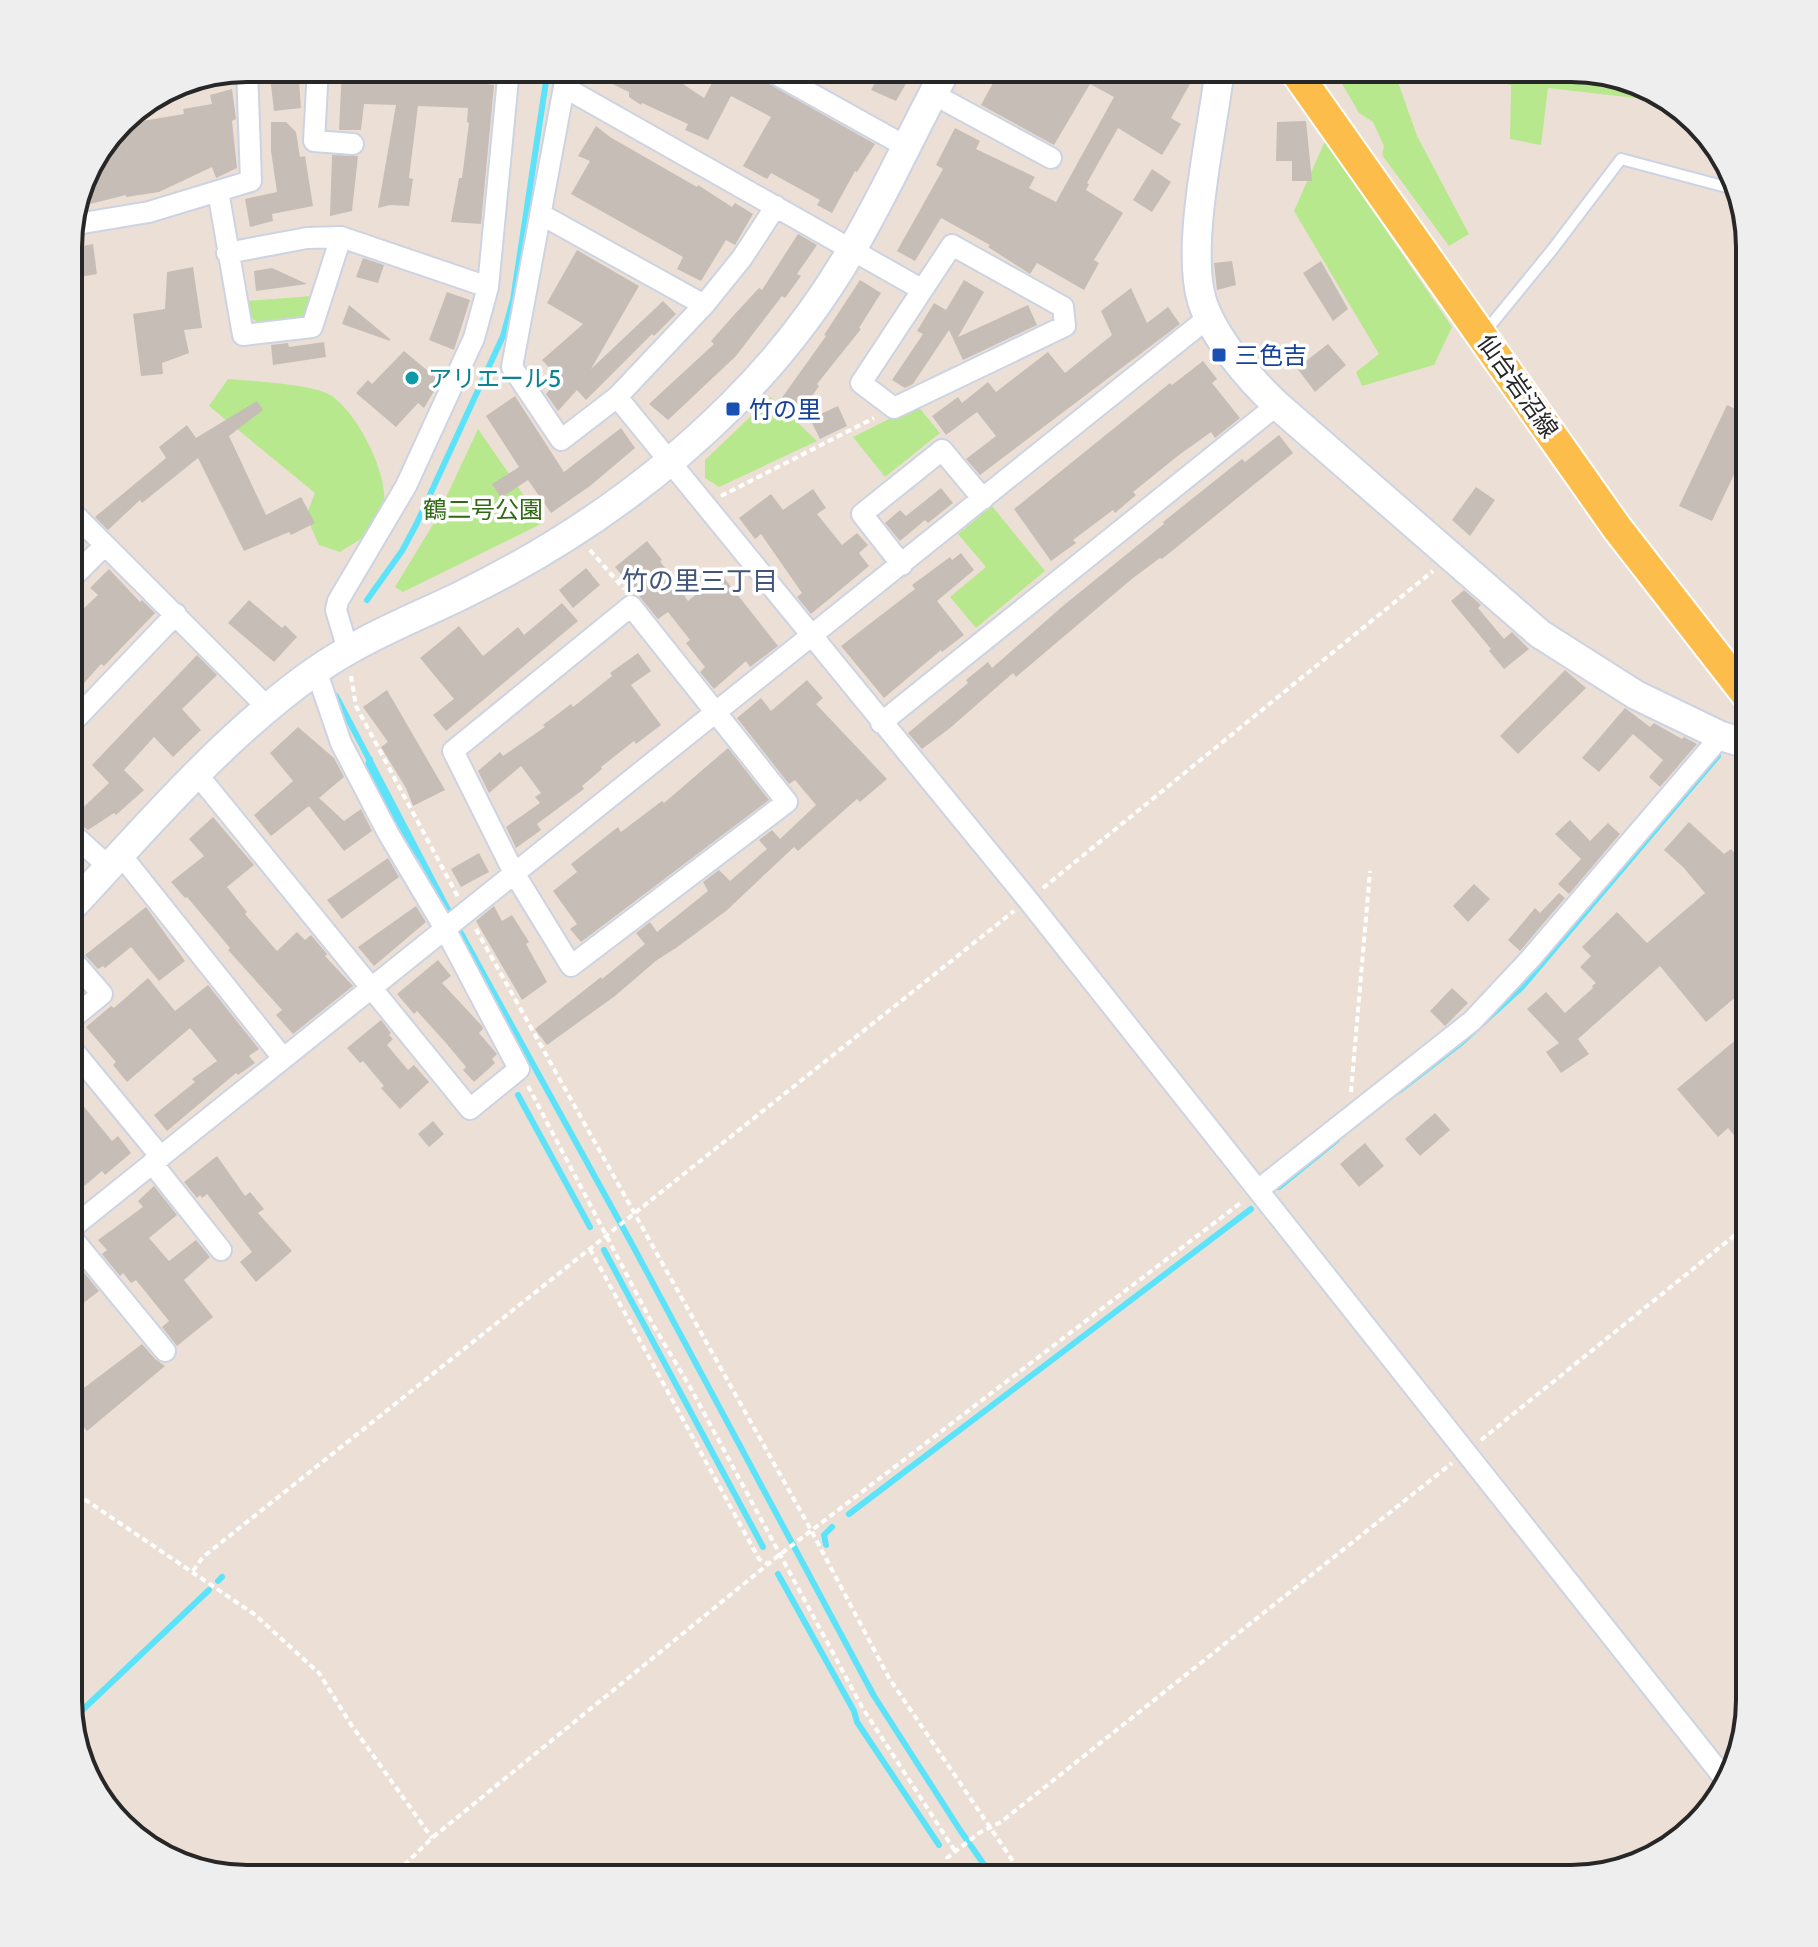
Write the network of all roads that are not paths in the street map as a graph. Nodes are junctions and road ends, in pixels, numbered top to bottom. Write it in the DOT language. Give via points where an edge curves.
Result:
graph roads {
  1 [pos="247,82"];
  2 [pos="317,82"];
  3 [pos="508,82"];
  4 [pos="809,82"];
  5 [pos="939,82"];
  6 [pos="1218,82"];
  7 [pos="1303,82"];
  8 [pos="933,94"];
  9 [pos="353,144"];
  10 [pos="905,146"];
  11 [pos="1051,158"];
  12 [pos="1724,186"];
  13 [pos="218,191"];
  14 [pos="776,206"];
  15 [pos="542,215"];
  16 [pos="84,223"];
  17 [pos="341,237"];
  18 [pos="852,249"];
  19 [pos="227,253"];
  20 [pos="488,287"];
  21 [pos="921,289"];
  22 [pos="704,305"];
  23 [pos="1209,317"];
  24 [pos="1482,335"];
  25 [pos="617,397"];
  26 [pos="1277,405"];
  27 [pos="671,461"];
  28 [pos="983,499"];
  29 [pos="82,523"];
  30 [pos="104,546"];
  31 [pos="902,565"];
  32 [pos="82,568"];
  33 [pos="176,614"];
  34 [pos="811,636"];
  35 [pos="349,662"];
  36 [pos="316,670"];
  37 [pos="1736,681"];
  38 [pos="267,707"];
  39 [pos="82,712"];
  40 [pos="716,714"];
  41 [pos="881,723"];
  42 [pos="1721,736"];
  43 [pos="1736,740"];
  44 [pos="197,774"];
  45 [pos="82,839"];
  46 [pos="115,861"];
  47 [pos="514,873"];
  48 [pos="82,896"];
  49 [pos="454,920"];
  50 [pos="82,971"];
  51 [pos="370,988"];
  52 [pos="82,1010"];
  53 [pos="283,1058"];
  54 [pos="82,1062"];
  55 [pos="156,1160"];
  56 [pos="1258,1190"];
  57 [pos="82,1221"];
  58 [pos="82,1249"];
  59 [pos="221,1250"];
  60 [pos="165,1351"];
  61 [pos="1719,1772"];
  1 -- 13 [label="street" via="251,181"];
  2 -- 9 [label="street" via="314,141"];
  3 -- 20 [label="street"];
  4 -- 10 [label="street"];
  5 -- 8 [label="street"];
  6 -- 23 [label="street" via="1196,264"];
  7 -- 24 [label="main road, 仙台岩沼線"];
  8 -- 10 [label="street"];
  8 -- 11 [label="street"];
  10 -- 18 [label="street"];
  12 -- 24 [label="lane" via="1621,159"];
  13 -- 16 [label="street" via="149,212"];
  13 -- 19 [label="street"];
  14 -- 15 [label="street" via="564,87"];
  14 -- 18 [label="street"];
  14 -- 22 [label="street"];
  15 -- 22 [label="street"];
  15 -- 25 [label="street" via="512,367 561,440"];
  17 -- 19 [label="street"];
  17 -- 19 [label="street" via="312,327 243,335"];
  17 -- 20 [label="street"];
  18 -- 21 [label="street"];
  18 -- 27 [label="street" via="763,371"];
  20 -- 35 [label="street" via="464,362 406,486 338,601"];
  21 -- 21 [label="street" via="952,245 1063,307 1065,326 894,408 861,383"];
  22 -- 25 [label="street"];
  23 -- 26 [label="street" via="1233,355"];
  23 -- 28 [label="street"];
  24 -- 37 [label="main road, 仙台岩沼線" via="1617,528"];
  25 -- 27 [label="street"];
  26 -- 41 [label="street"];
  26 -- 42 [label="street" via="1540,634 1636,695"];
  27 -- 34 [label="street"];
  27 -- 35 [label="street" via="591,523"];
  28 -- 31 [label="street"];
  28 -- 31 [label="street" via="942,450 862,514"];
  29 -- 30 [label="street"];
  30 -- 32 [label="street"];
  30 -- 33 [label="street"];
  31 -- 34 [label="street"];
  33 -- 38 [label="street"];
  33 -- 39 [label="street"];
  34 -- 40 [label="street"];
  34 -- 41 [label="street"];
  35 -- 36 [label="street"];
  36 -- 38 [label="street"];
  36 -- 49 [label="street" via="341,743 388,833"];
  38 -- 44 [label="street"];
  40 -- 47 [label="street"];
  40 -- 47 [label="street" via="787,802 571,966"];
  40 -- 47 [label="street" via="631,606 453,751"];
  41 -- 56 [label="street"];
  42 -- 43 [label="street"];
  42 -- 56 [label="street" via="1472,1021"];
  44 -- 46 [label="street"];
  44 -- 51 [label="street"];
  45 -- 46 [label="street"];
  46 -- 48 [label="street"];
  46 -- 53 [label="street"];
  47 -- 49 [label="street"];
  49 -- 51 [label="street"];
  49 -- 51 [label="street" via="519,1069 470,1109"];
  50 -- 52 [label="street" via="102,994"];
  51 -- 53 [label="street"];
  53 -- 55 [label="street"];
  54 -- 55 [label="street"];
  55 -- 57 [label="street"];
  55 -- 59 [label="street"];
  56 -- 61 [label="street"];
  58 -- 60 [label="street"];
}
